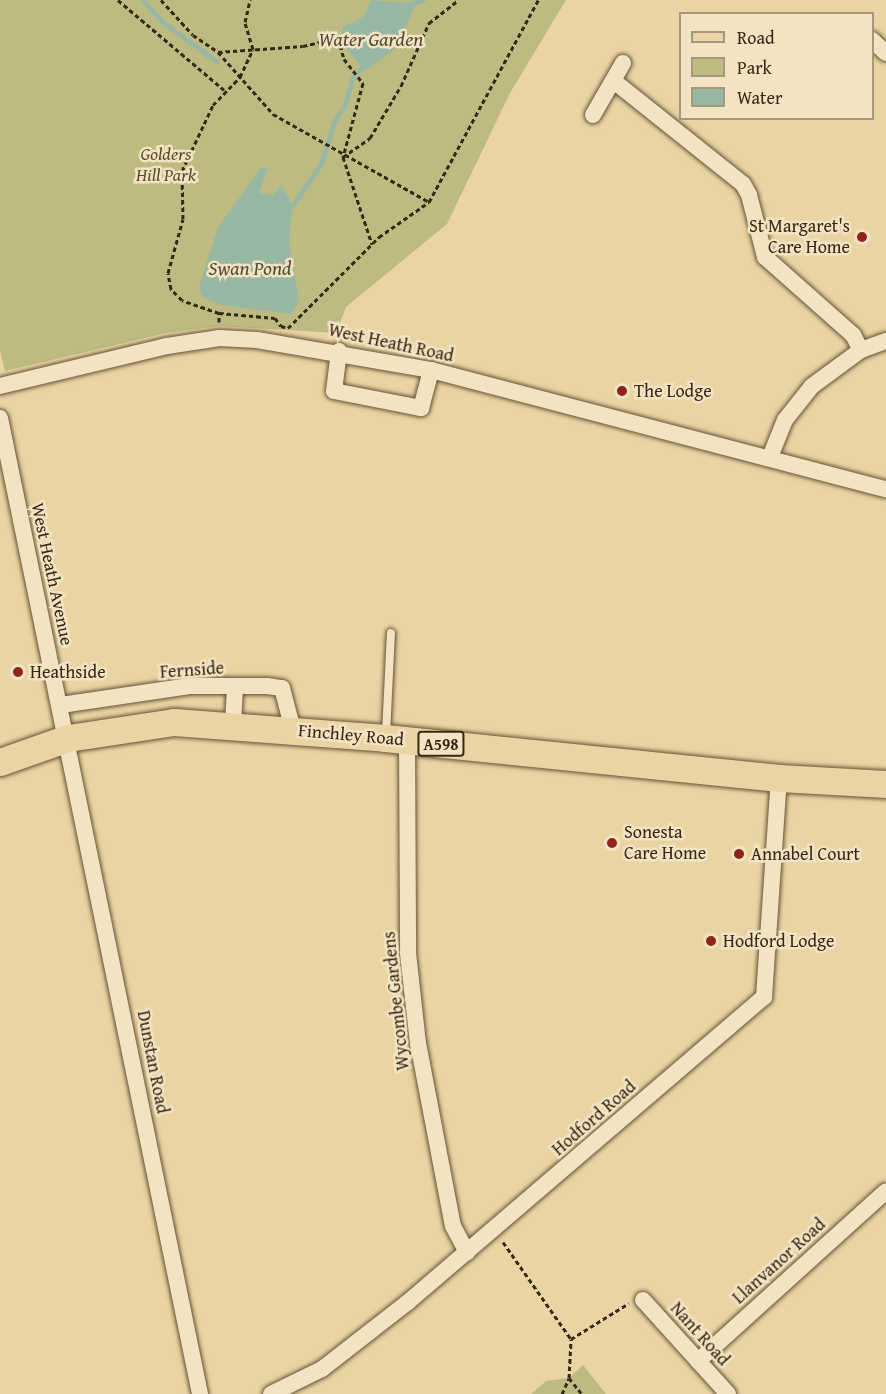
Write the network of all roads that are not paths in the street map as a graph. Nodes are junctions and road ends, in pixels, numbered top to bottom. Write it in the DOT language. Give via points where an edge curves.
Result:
graph roads {
  1 [pos="874,41"];
  2 [pos="886,53"];
  3 [pos="624,63"];
  4 [pos="615,82"];
  5 [pos="593,115"];
  6 [pos="886,341"];
  7 [pos="861,350"];
  8 [pos="339,351"];
  9 [pos="431,370"];
  10 [pos="0,386"];
  11 [pos="0,418"];
  12 [pos="770,457"];
  13 [pos="886,489"];
  14 [pos="7,492"];
  15 [pos="391,633"];
  16 [pos="235,686"];
  17 [pos="61,705"];
  18 [pos="233,725"];
  19 [pos="293,730"];
  20 [pos="68,738"];
  21 [pos="396,739"];
  22 [pos="0,762"];
  23 [pos="779,778"];
  24 [pos="886,784"];
  25 [pos="886,1191"];
  26 [pos="467,1252"];
  27 [pos="643,1300"];
  28 [pos="698,1361"];
  29 [pos="200,1394"];
  30 [pos="271,1394"];
  31 [pos="728,1394"];
  1 -- 2 [label="street"];
  3 -- 4 [label="street"];
  4 -- 5 [label="street"];
  4 -- 7 [label="street" via="742,184 749,195 765,256 853,335"];
  6 -- 7 [label="street"];
  7 -- 12 [label="street" via="812,387 785,420"];
  8 -- 9 [label="street, West Heath Road"];
  8 -- 9 [label="street" via="334,391 421,408"];
  8 -- 10 [label="street, West Heath Road" via="219,338 156,348"];
  9 -- 12 [label="street, West Heath Road"];
  11 -- 14 [label="street, West Heath Avenue"];
  12 -- 13 [label="street, West Heath Road"];
  14 -- 17 [label="street, West Heath Avenue"];
  15 -- 21 [label="lane"];
  16 -- 17 [label="street, Fernside" via="190,687"];
  16 -- 18 [label="street"];
  16 -- 19 [label="street, Fernside" via="282,688"];
  17 -- 20 [label="street, West Heath Avenue"];
  18 -- 19 [label="main road, Finchley Road / A598"];
  18 -- 20 [label="main road, Finchley Road / A598" via="154,723"];
  19 -- 21 [label="main road, Finchley Road / A598"];
  20 -- 22 [label="main road, Finchley Road / A598"];
  20 -- 29 [label="street, Dunstan Road"];
  21 -- 23 [label="main road, Finchley Road / A598"];
  21 -- 26 [label="street, Wycombe Gardens" via="408,953 418,1043 453,1226"];
  23 -- 24 [label="main road, Finchley Road / A598"];
  23 -- 26 [label="street, Hodford Road" via="764,997"];
  25 -- 28 [label="street, Llanvanor Road"];
  26 -- 30 [label="street, Hodford Road" via="322,1369"];
  27 -- 28 [label="street, Nant Road"];
  28 -- 31 [label="street, Nant Road"];
}
